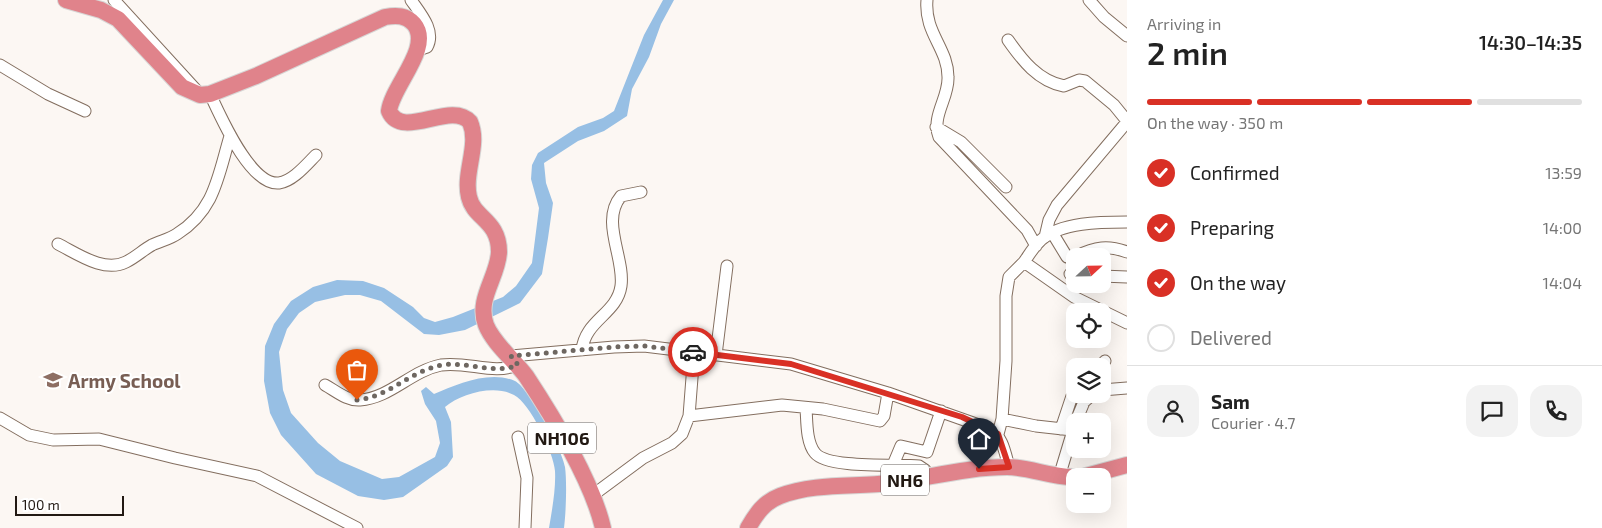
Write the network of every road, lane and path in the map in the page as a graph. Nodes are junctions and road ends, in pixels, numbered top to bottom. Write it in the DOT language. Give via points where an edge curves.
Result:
graph roads {
  1 [pos="66,0"];
  2 [pos="411,0"];
  3 [pos="927,0"];
  4 [pos="1089,0"];
  5 [pos="103,3"];
  6 [pos="419,5"];
  7 [pos="1127,36"];
  8 [pos="1008,40"];
  9 [pos="418,50"];
  10 [pos="0,65"];
  11 [pos="205,94"];
  12 [pos="86,111"];
  13 [pos="1127,122"];
  14 [pos="936,127"];
  15 [pos="230,136"];
  16 [pos="316,155"];
  17 [pos="1006,187"];
  18 [pos="641,192"];
  19 [pos="1127,222"];
  20 [pos="1049,235"];
  21 [pos="58,244"];
  22 [pos="1036,246"];
  23 [pos="1100,248"];
  24 [pos="1127,252"];
  25 [pos="1066,256"];
  26 [pos="1024,262"];
  27 [pos="727,266"];
  28 [pos="1111,276"];
  29 [pos="1127,277"];
  30 [pos="1127,324"];
  31 [pos="582,350"];
  32 [pos="694,352"];
  33 [pos="716,355"];
  34 [pos="512,359"];
  35 [pos="325,385"];
  36 [pos="1127,388"];
  37 [pos="1111,389"];
  38 [pos="888,393"];
  39 [pos="806,408"];
  40 [pos="941,411"];
  41 [pos="689,416"];
  42 [pos="0,418"];
  43 [pos="1002,419"];
  44 [pos="1066,425"];
  45 [pos="998,434"];
  46 [pos="518,437"];
  47 [pos="893,465"];
  48 [pos="1127,465"];
  49 [pos="1009,467"];
  50 [pos="1111,469"];
  51 [pos="930,476"];
  52 [pos="1066,477"];
  53 [pos="593,495"];
  54 [pos="357,528"];
  55 [pos="526,528"];
  56 [pos="603,528"];
  57 [pos="748,528"];
  1 -- 5 [label="highway"];
  2 -- 6 [label="street"];
  3 -- 14 [label="street" via="928,25 943,55 948,78"];
  4 -- 7 [label="street"];
  5 -- 11 [label="highway" via="182,87"];
  6 -- 9 [label="street" via="430,37 427,47"];
  8 -- 13 [label="street" via="1038,75 1064,86 1085,81 1114,105"];
  9 -- 11 [label="highway" via="419,35 412,22 396,15 385,17 325,46"];
  9 -- 34 [label="highway, NH106" via="392,98 389,111 394,119 405,122 458,114 470,122 473,132 468,195 474,208 492,225 498,242 496,264 484,302 486,324"];
  10 -- 12 [label="street" via="48,94"];
  11 -- 15 [label="street"];
  13 -- 20 [label="street" via="1057,205 1049,220"];
  14 -- 17 [label="street" via="962,142"];
  14 -- 22 [label="street" via="946,146 1021,223"];
  15 -- 16 [label="street" via="249,164 270,182 287,180"];
  15 -- 21 [label="street" via="210,203 200,216 176,235 117,265 94,262"];
  18 -- 31 [label="street" via="621,196 614,206 621,291 616,302 586,333"];
  19 -- 20 [label="street" via="1088,223"];
  20 -- 22 [label="street"];
  20 -- 25 [label="street"];
  22 -- 26 [label="street"];
  23 -- 24 [label="street" via="1113,246"];
  26 -- 30 [label="street" via="1074,297"];
  26 -- 43 [label="street" via="1010,277 1006,296"];
  27 -- 33 [label="street"];
  28 -- 29 [label="street"];
  31 -- 32 [label="street" via="644,346"];
  31 -- 34 [label="street"];
  32 -- 33 [label="street"];
  32 -- 41 [label="street"];
  33 -- 38 [label="street" via="791,364"];
  34 -- 35 [label="street" via="506,370 469,365 420,371 371,399 349,399"];
  34 -- 53 [label="highway, NH106" via="539,397"];
  36 -- 37 [label="street"];
  38 -- 39 [label="street" via="880,421"];
  38 -- 40 [label="street"];
  39 -- 41 [label="street" via="782,405"];
  39 -- 47 [label="street" via="812,446 819,456 839,462"];
  40 -- 45 [label="street"];
  40 -- 47 [label="street" via="927,452 901,446"];
  41 -- 53 [label="street" via="678,439 643,458"];
  42 -- 54 [label="street" via="28,435 53,440 99,439 257,476"];
  43 -- 44 [label="street"];
  43 -- 45 [label="street"];
  45 -- 49 [label="street"];
  46 -- 55 [label="street" via="527,478"];
  47 -- 51 [label="street" via="919,466"];
  48 -- 50 [label="highway"];
  49 -- 51 [label="highway, NH6"];
  49 -- 52 [label="highway, NH6"];
  51 -- 57 [label="highway, NH6" via="794,492 764,505"];
  53 -- 56 [label="highway, NH106"];
}
